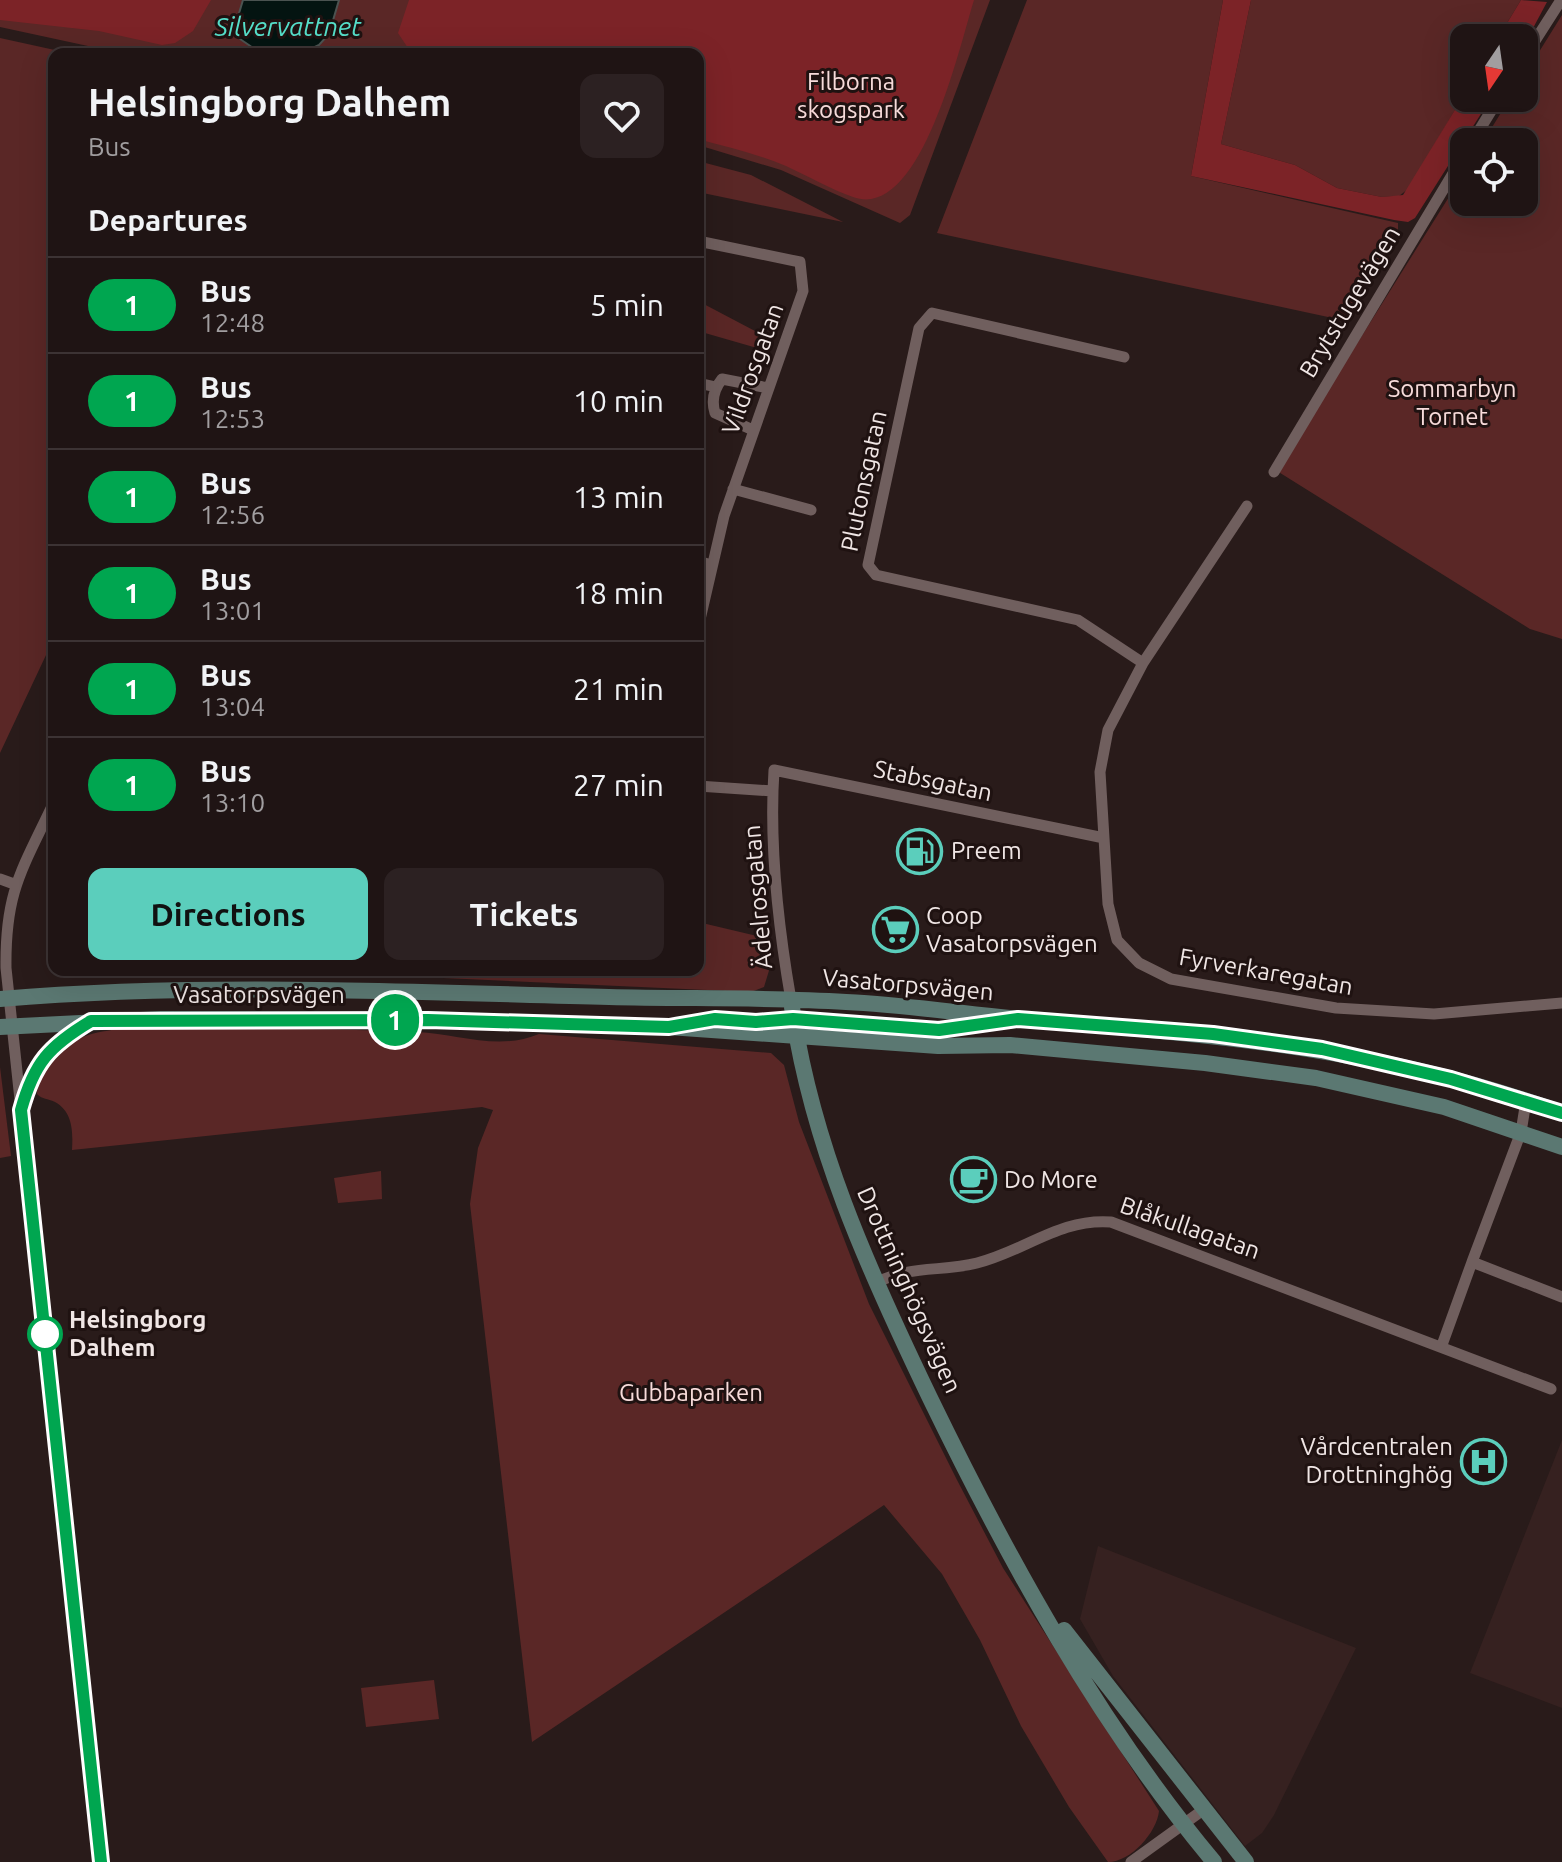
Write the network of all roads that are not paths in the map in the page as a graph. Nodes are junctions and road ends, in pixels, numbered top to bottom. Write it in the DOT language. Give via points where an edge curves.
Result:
graph roads {
  1 [pos="1561,0"];
  2 [pos="1538,36"];
  3 [pos="1450,178"];
  4 [pos="704,242"];
  5 [pos="1124,357"];
  6 [pos="704,384"];
  7 [pos="716,387"];
  8 [pos="768,388"];
  9 [pos="753,430"];
  10 [pos="1274,472"];
  11 [pos="733,489"];
  12 [pos="1247,506"];
  13 [pos="811,510"];
  14 [pos="704,563"];
  15 [pos="711,565"];
  16 [pos="704,599"];
  17 [pos="1143,663"];
  18 [pos="704,786"];
  19 [pos="773,791"];
  20 [pos="48,814"];
  21 [pos="1104,838"];
  22 [pos="0,879"];
  23 [pos="14,884"];
  24 [pos="4,998"];
  25 [pos="791,1000"];
  26 [pos="1562,1003"];
  27 [pos="6,1026"];
  28 [pos="796,1036"];
  29 [pos="1526,1101"];
  30 [pos="1562,1113"];
  31 [pos="1521,1132"];
  32 [pos="1562,1147"];
  33 [pos="1472,1262"];
  34 [pos="876,1283"];
  35 [pos="1562,1297"];
  36 [pos="1442,1345"];
  37 [pos="1551,1389"];
  38 [pos="1028,1583"];
  39 [pos="1203,1810"];
  40 [pos="1183,1825"];
  41 [pos="101,1862"];
  42 [pos="1131,1862"];
  43 [pos="1214,1862"];
  44 [pos="1246,1862"];
  1 -- 2 [label="street"];
  3 -- 10 [label="street, Brytstugevägen"];
  4 -- 8 [label="street, Vildrosgatan" via="800,262 801,301"];
  5 -- 17 [label="street, Plutonsgatan" via="927,315 919,328 868,565 876,575 1078,620"];
  6 -- 7 [label="street"];
  7 -- 8 [label="street" via="722,379"];
  7 -- 9 [label="street" via="715,413"];
  8 -- 9 [label="street, Vildrosgatan"];
  9 -- 11 [label="street, Vildrosgatan"];
  11 -- 13 [label="street"];
  11 -- 15 [label="street, Vildrosgatan"];
  12 -- 17 [label="street, Fyrverkaregatan"];
  14 -- 15 [label="street"];
  15 -- 16 [label="street, Vildrosgatan"];
  17 -- 21 [label="street, Fyrverkaregatan" via="1103,748"];
  18 -- 19 [label="street"];
  19 -- 21 [label="street, Stabsgatan" via="774,770"];
  19 -- 25 [label="street, Ädelrosgatan" via="781,943"];
  20 -- 23 [label="street"];
  21 -- 26 [label="street, Fyrverkaregatan" via="1114,934 1139,963 1166,977 1273,999 1406,1014"];
  22 -- 23 [label="street"];
  23 -- 24 [label="street" via="6,926"];
  24 -- 25 [label="main road, Vasatorpsvägen" via="296,991"];
  24 -- 27 [label="street"];
  25 -- 28 [label="main road, Drottninghögsvägen"];
  25 -- 29 [label="main road, Vasatorpsvägen" via="1266,1040 1367,1058"];
  27 -- 28 [label="main road, Vasatorpsvägen" via="161,1019 428,1020 597,1023"];
  27 -- 41 [label="street"];
  28 -- 31 [label="main road, Vasatorpsvägen" via="938,1046 1010,1045 1257,1069 1419,1100"];
  28 -- 34 [label="main road, Drottninghögsvägen" via="828,1164"];
  29 -- 30 [label="main road, Vasatorpsvägen"];
  29 -- 31 [label="street"];
  31 -- 32 [label="main road, Vasatorpsvägen"];
  31 -- 33 [label="street"];
  33 -- 35 [label="street"];
  33 -- 36 [label="street"];
  34 -- 36 [label="street, Blåkullagatan" via="908,1269 978,1263 1066,1225 1111,1222"];
  34 -- 38 [label="main road, Drottninghögsvägen" via="968,1475"];
  36 -- 37 [label="street, Blåkullagatan"];
  38 -- 39 [label="main road, Drottninghögsvägen"];
  38 -- 40 [label="main road, Drottninghögsvägen" via="1124,1745"];
  39 -- 40 [label="street"];
  39 -- 44 [label="main road, Drottninghögsvägen"];
  40 -- 42 [label="street"];
  40 -- 43 [label="main road, Drottninghögsvägen"];
}
